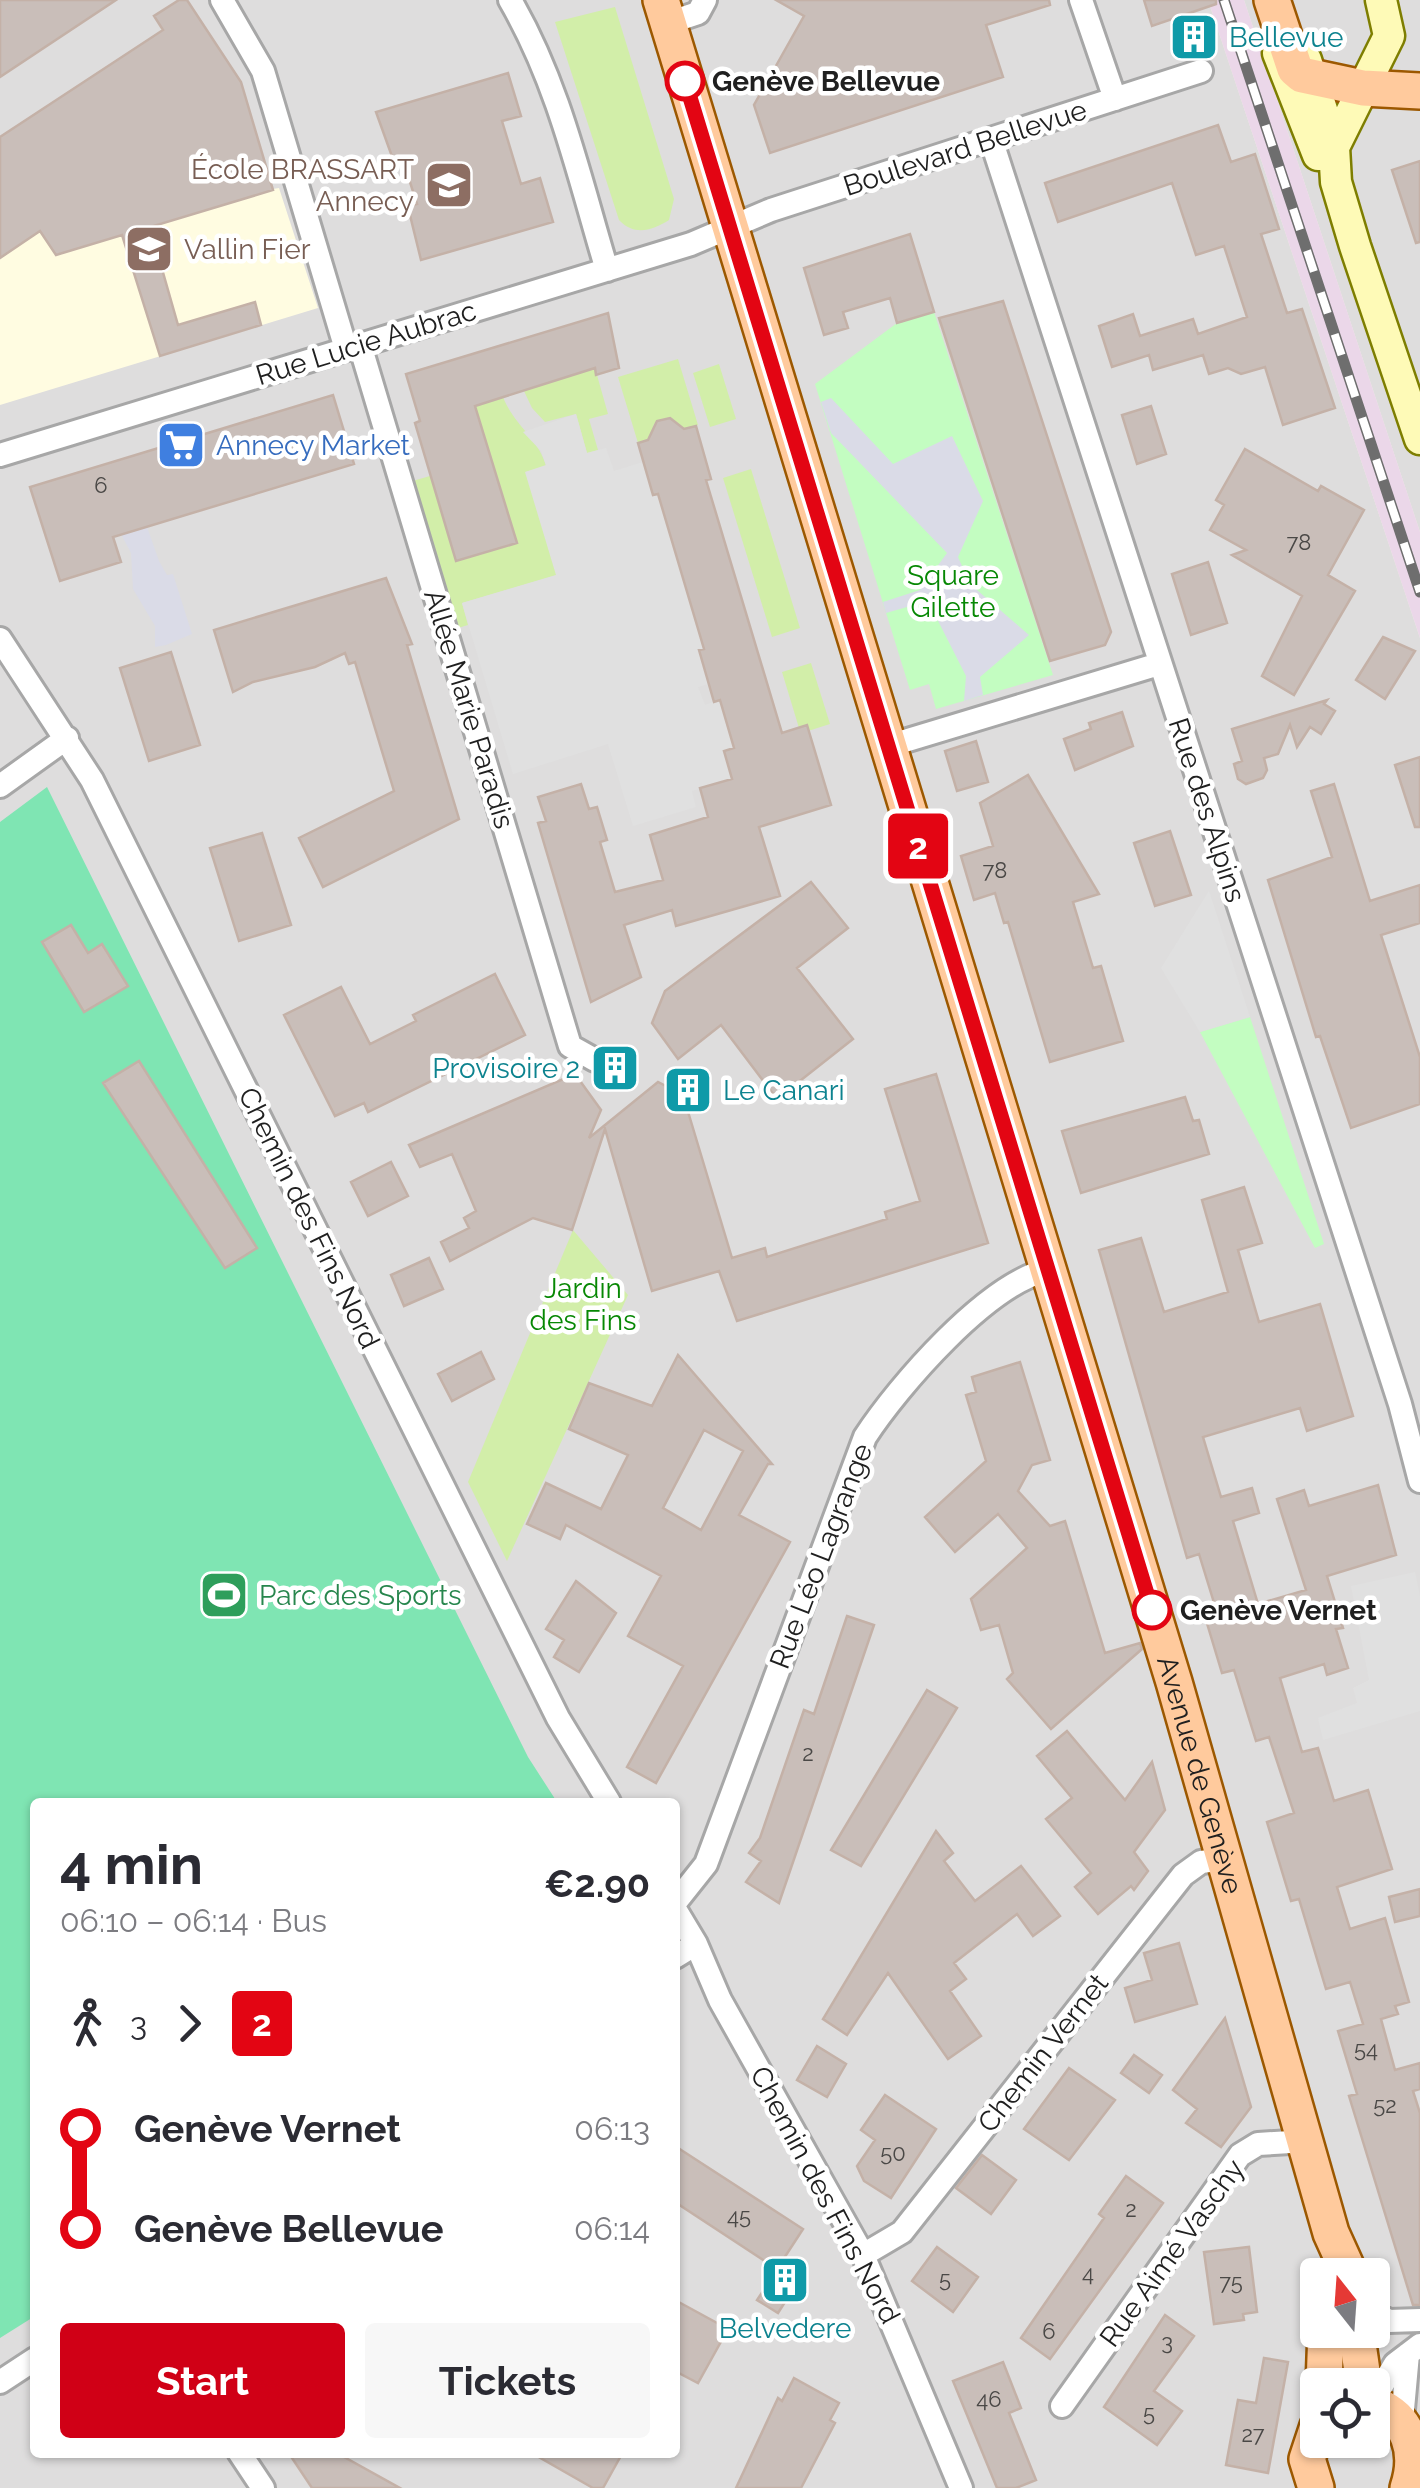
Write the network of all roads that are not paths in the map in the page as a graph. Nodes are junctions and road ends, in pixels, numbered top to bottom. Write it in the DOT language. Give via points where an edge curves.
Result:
graph roads {
  1 [pos="222,0"];
  2 [pos="510,0"];
  3 [pos="706,0"];
  4 [pos="1081,0"];
  5 [pos="1260,0"];
  6 [pos="1272,0"];
  7 [pos="1286,0"];
  8 [pos="1381,0"];
  9 [pos="664,11"];
  10 [pos="1202,71"];
  11 [pos="1304,74"];
  12 [pos="1363,88"];
  13 [pos="1420,90"];
  14 [pos="1115,99"];
  15 [pos="991,139"];
  16 [pos="1334,147"];
  17 [pos="1336,182"];
  18 [pos="730,229"];
  19 [pos="607,270"];
  20 [pos="353,347"];
  21 [pos="1420,439"];
  22 [pos="0,455"];
  23 [pos="0,639"];
  24 [pos="1159,664"];
  25 [pos="67,738"];
  26 [pos="888,746"];
  27 [pos="0,786"];
  28 [pos="596,1060"];
  29 [pos="1047,1270"];
  30 [pos="1420,1481"];
  31 [pos="607,1798"];
  32 [pos="1226,1860"];
  33 [pos="680,1900"];
  34 [pos="680,1915"];
  35 [pos="696,1944"];
  36 [pos="680,1955"];
  37 [pos="1307,2141"];
  38 [pos="1332,2233"];
  39 [pos="863,2255"];
  40 [pos="1331,2258"];
  41 [pos="1343,2258"];
  42 [pos="1420,2320"];
  43 [pos="1390,2322"];
  44 [pos="1414,2349"];
  45 [pos="30,2363"];
  46 [pos="1390,2381"];
  47 [pos="0,2382"];
  48 [pos="1390,2394"];
  49 [pos="1062,2406"];
  50 [pos="1390,2418"];
  51 [pos="243,2458"];
  52 [pos="1309,2458"];
  53 [pos="1310,2484"];
  54 [pos="1412,2486"];
  55 [pos="263,2488"];
  56 [pos="960,2488"];
  1 -- 20 [label="street, Allée Marie Paradis" via="263,71"];
  2 -- 19 [label="street" via="554,87"];
  3 -- 9 [label="street" via="698,13"];
  4 -- 14 [label="street"];
  5 -- 17 [label="main road" via="1318,154"];
  6 -- 11 [label="main road"];
  7 -- 11 [label="main road"];
  8 -- 12 [label="main road" via="1389,36"];
  9 -- 18 [label="main road, Avenue de Genève"];
  10 -- 14 [label="street, Boulevard Bellevue"];
  11 -- 12 [label="main road"];
  11 -- 16 [label="main road"];
  12 -- 13 [label="main road"];
  12 -- 16 [label="main road"];
  14 -- 15 [label="street, Boulevard Bellevue"];
  15 -- 18 [label="street, Boulevard Bellevue"];
  15 -- 24 [label="street, Rue des Alpins"];
  16 -- 17 [label="main road"];
  17 -- 21 [label="main road"];
  18 -- 19 [label="street, Rue Lucie Aubrac"];
  18 -- 26 [label="main road, Avenue de Genève"];
  19 -- 20 [label="street, Rue Lucie Aubrac"];
  20 -- 22 [label="street, Rue Lucie Aubrac"];
  20 -- 28 [label="street, Allée Marie Paradis" via="570,1046"];
  23 -- 25 [label="street, Chemin des Fins Nord"];
  24 -- 26 [label="street"];
  24 -- 30 [label="street, Rue des Alpins"];
  25 -- 27 [label="street"];
  25 -- 31 [label="street, Chemin des Fins Nord" via="558,1718"];
  26 -- 29 [label="main road, Avenue de Genève"];
  29 -- 32 [label="main road, Avenue de Genève"];
  29 -- 33 [label="street, Rue Léo Lagrange" via="1014,1283 938,1348 864,1437 712,1850"];
  32 -- 37 [label="main road, Avenue de Genève"];
  32 -- 39 [label="street, Chemin Vernet" via="1202,1862 1183,1875 902,2232"];
  34 -- 35 [label="street, Chemin des Fins Nord"];
  35 -- 36 [label="street"];
  35 -- 39 [label="street, Chemin des Fins Nord" via="720,2000"];
  37 -- 38 [label="main road, Avenue de Genève"];
  37 -- 49 [label="street, Rue Aimé Vaschy" via="1258,2144 1240,2155"];
  38 -- 40 [label="main road, Avenue de Genève"];
  38 -- 41 [label="main road, Avenue de Genève"];
  39 -- 56 [label="street, Chemin des Fins Nord"];
  42 -- 43 [label="street"];
  44 -- 46 [label="street" via="1395,2364"];
  44 -- 48 [label="street"];
  45 -- 47 [label="street"];
  50 -- 54 [label="main road" via="1417,2449"];
  51 -- 55 [label="street"];
  52 -- 53 [label="main road"];
}
